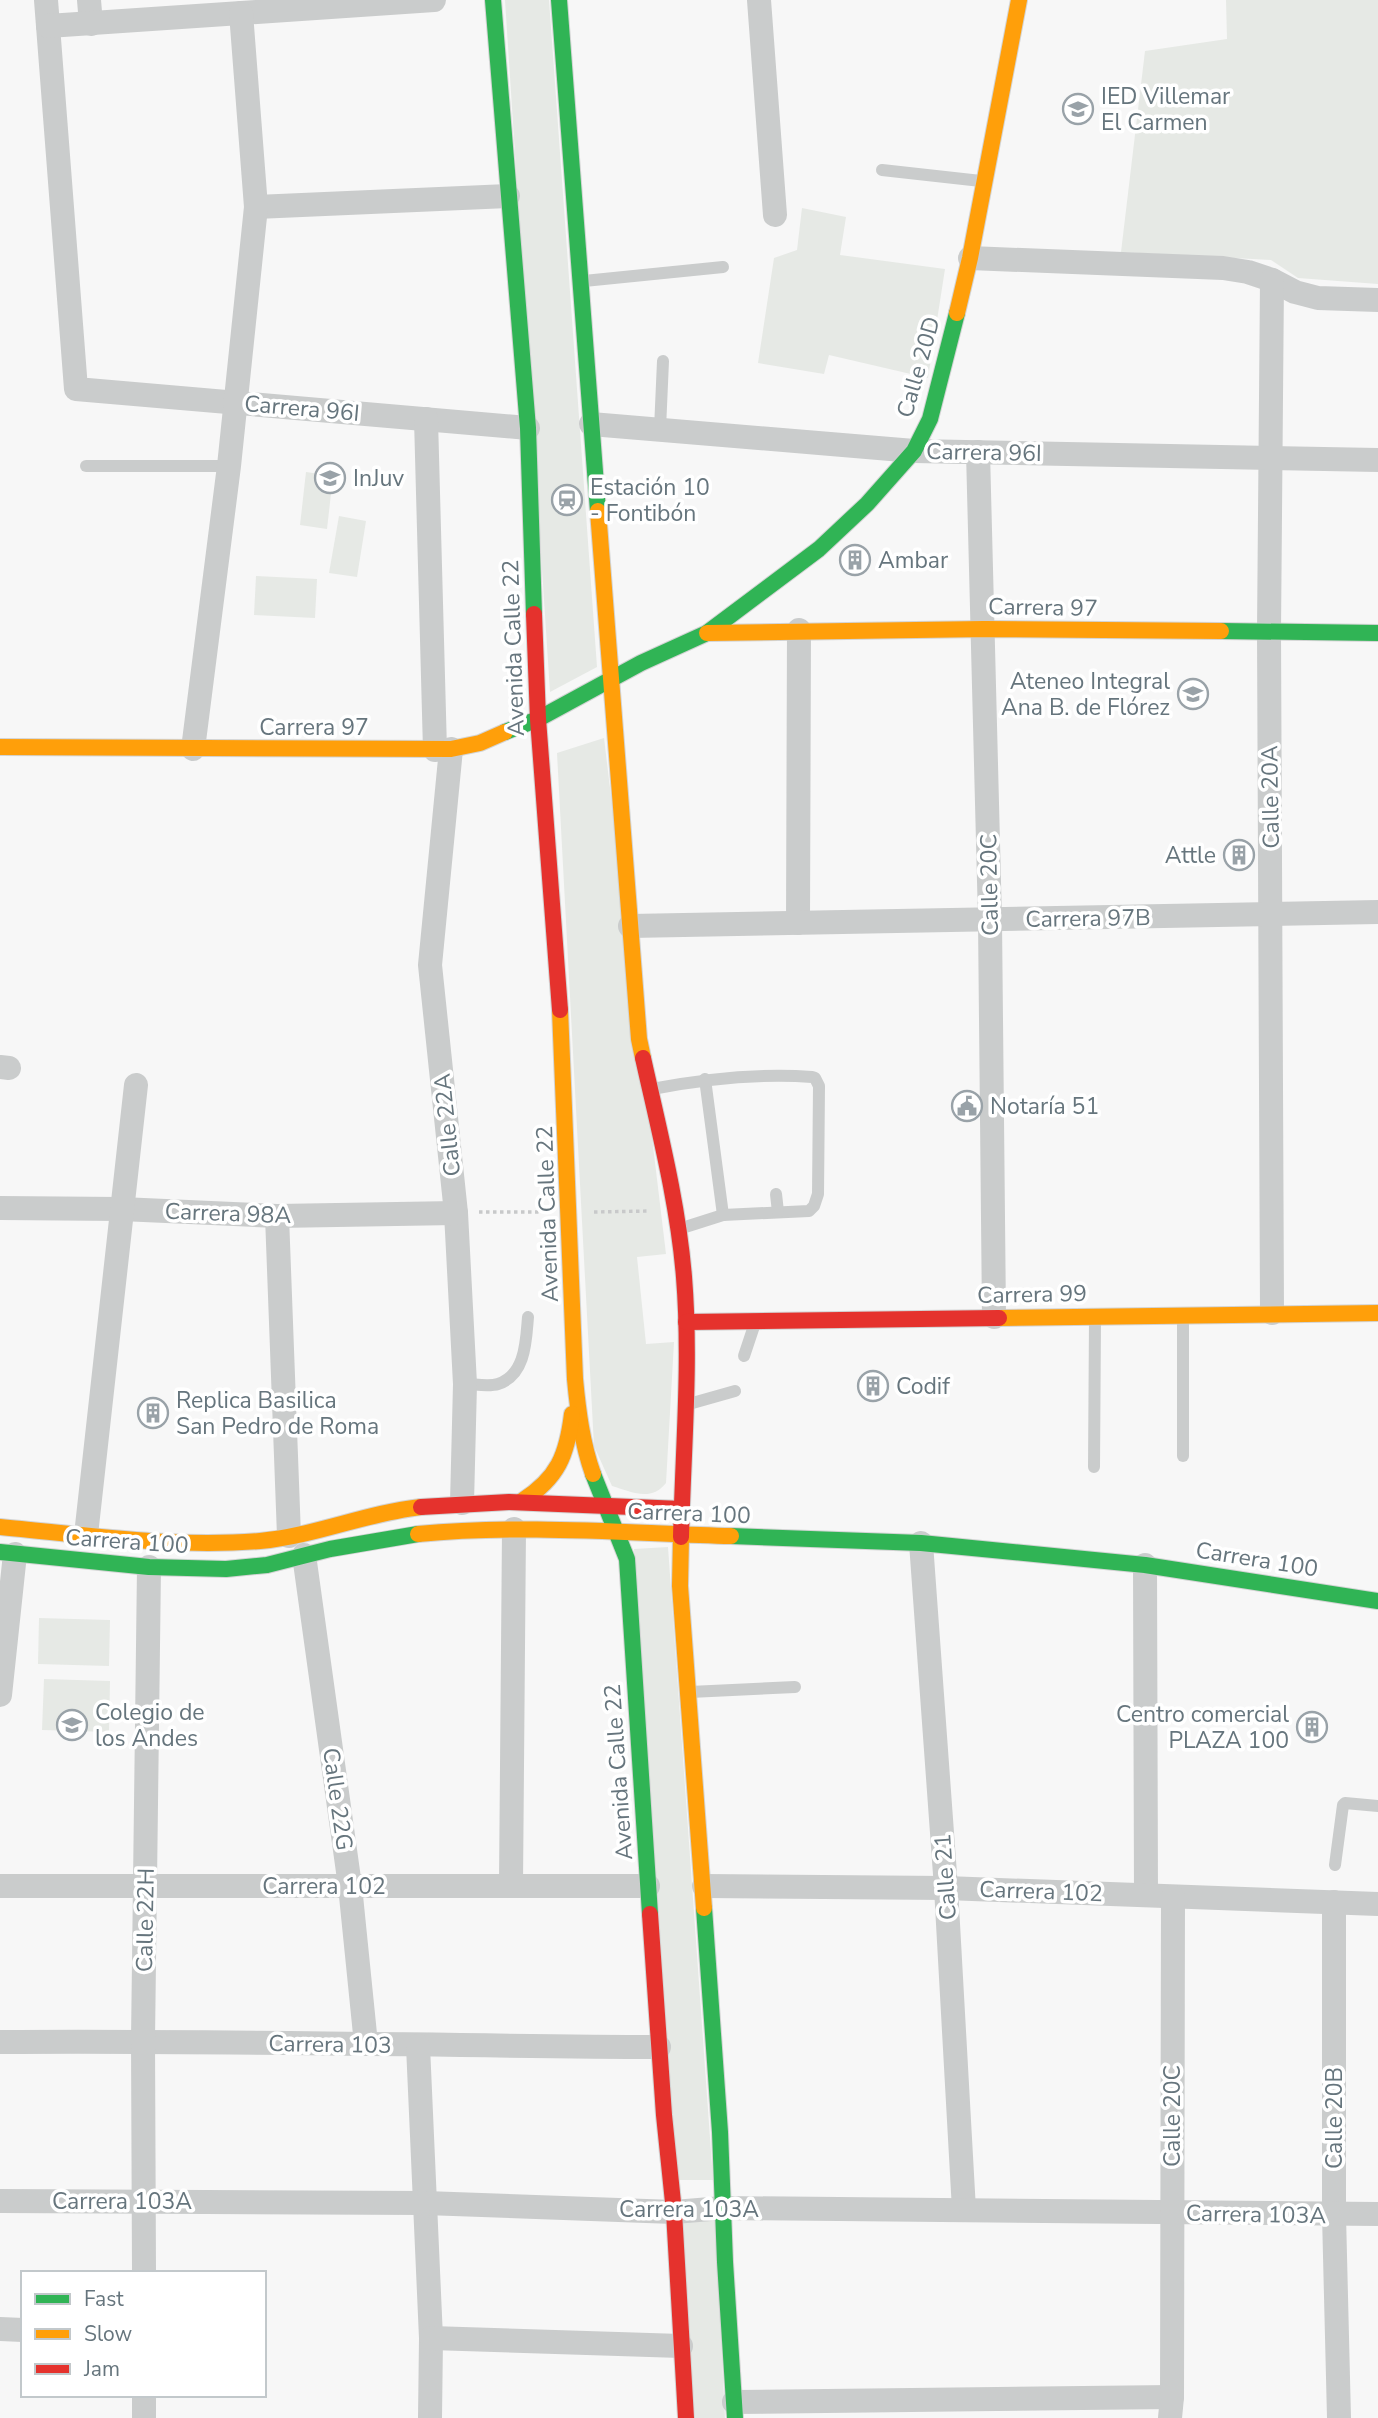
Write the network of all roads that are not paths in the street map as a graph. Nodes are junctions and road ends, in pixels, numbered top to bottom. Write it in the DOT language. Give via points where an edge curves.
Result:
graph roads {
  1 [pos="46,0"];
  2 [pos="434,0"];
  3 [pos="493,0"];
  4 [pos="559,0"];
  5 [pos="759,0"];
  6 [pos="1019,0"];
  7 [pos="90,12"];
  8 [pos="241,13"];
  9 [pos="48,26"];
  10 [pos="882,170"];
  11 [pos="985,182"];
  12 [pos="508,196"];
  13 [pos="256,207"];
  14 [pos="775,215"];
  15 [pos="970,258"];
  16 [pos="723,267"];
  17 [pos="581,281"];
  18 [pos="1272,281"];
  19 [pos="1378,300"];
  20 [pos="663,361"];
  21 [pos="236,402"];
  22 [pos="426,419"];
  23 [pos="591,424"];
  24 [pos="528,428"];
  25 [pos="660,429"];
  26 [pos="914,450"];
  27 [pos="978,452"];
  28 [pos="1270,456"];
  29 [pos="1378,460"];
  30 [pos="86,466"];
  31 [pos="229,466"];
  32 [pos="984,629"];
  33 [pos="799,631"];
  34 [pos="1269,632"];
  35 [pos="707,633"];
  36 [pos="1378,633"];
  37 [pos="612,679"];
  38 [pos="538,719"];
  39 [pos="0,747"];
  40 [pos="193,749"];
  41 [pos="443,749"];
  42 [pos="1378,912"];
  43 [pos="1272,914"];
  44 [pos="990,920"];
  45 [pos="799,923"];
  46 [pos="630,926"];
  47 [pos="705,1079"];
  48 [pos="136,1084"];
  49 [pos="648,1090"];
  50 [pos="776,1194"];
  51 [pos="0,1208"];
  52 [pos="121,1209"];
  53 [pos="778,1212"];
  54 [pos="456,1213"];
  55 [pos="723,1215"];
  56 [pos="277,1216"];
  57 [pos="679,1229"];
  58 [pos="1272,1313"];
  59 [pos="1378,1313"];
  60 [pos="1182,1314"];
  61 [pos="1095,1315"];
  62 [pos="528,1317"];
  63 [pos="994,1317"];
  64 [pos="756,1321"];
  65 [pos="686,1322"];
  66 [pos="744,1356"];
  67 [pos="575,1380"];
  68 [pos="465,1384"];
  69 [pos="736,1391"];
  70 [pos="685,1405"];
  71 [pos="1183,1456"];
  72 [pos="1094,1467"];
  73 [pos="522,1501"];
  74 [pos="463,1503"];
  75 [pos="606,1505"];
  76 [pos="681,1509"];
  77 [pos="0,1527"];
  78 [pos="514,1529"];
  79 [pos="618,1533"];
  80 [pos="86,1535"];
  81 [pos="681,1535"];
  82 [pos="289,1536"];
  83 [pos="921,1543"];
  84 [pos="7,1553"];
  85 [pos="304,1555"];
  86 [pos="1145,1566"];
  87 [pos="149,1567"];
  88 [pos="1378,1601"];
  89 [pos="795,1687"];
  90 [pos="688,1692"];
  91 [pos="0,1695"];
  92 [pos="1378,1805"];
  93 [pos="1335,1865"];
  94 [pos="511,1885"];
  95 [pos="0,1886"];
  96 [pos="350,1886"];
  97 [pos="648,1886"];
  98 [pos="704,1886"];
  99 [pos="145,1887"];
  100 [pos="946,1888"];
  101 [pos="1146,1895"];
  102 [pos="1173,1897"];
  103 [pos="1334,1902"];
  104 [pos="1378,1905"];
  105 [pos="143,2040"];
  106 [pos="0,2042"];
  107 [pos="366,2044"];
  108 [pos="418,2046"];
  109 [pos="659,2047"];
  110 [pos="0,2201"];
  111 [pos="143,2201"];
  112 [pos="425,2203"];
  113 [pos="723,2208"];
  114 [pos="964,2210"];
  115 [pos="674,2212"];
  116 [pos="1172,2213"];
  117 [pos="1378,2214"];
  118 [pos="1334,2215"];
  119 [pos="144,2271"];
  120 [pos="0,2329"];
  121 [pos="21,2330"];
  122 [pos="431,2338"];
  123 [pos="681,2346"];
  124 [pos="144,2397"];
  125 [pos="1170,2407"];
  126 [pos="734,2410"];
  127 [pos="144,2418"];
  128 [pos="430,2418"];
  129 [pos="686,2418"];
  130 [pos="1339,2418"];
  1 -- 9 [label="street"];
  2 -- 8 [label="street"];
  3 -- 12 [label="main road, Avenida Calle 22"];
  4 -- 17 [label="main road"];
  5 -- 14 [label="street"];
  6 -- 11 [label="main road, Calle 20D"];
  7 -- 8 [label="street"];
  7 -- 9 [label="street"];
  8 -- 13 [label="street"];
  9 -- 21 [label="street, Carrera 96I" via="76,388"];
  10 -- 11 [label="lane"];
  11 -- 15 [label="main road, Calle 20D"];
  12 -- 13 [label="street"];
  12 -- 24 [label="main road, Avenida Calle 22"];
  13 -- 21 [label="street"];
  15 -- 18 [label="street" via="1223,268"];
  15 -- 26 [label="main road, Calle 20D" via="939,390"];
  16 -- 17 [label="lane"];
  17 -- 23 [label="main road"];
  18 -- 19 [label="street" via="1318,298"];
  18 -- 28 [label="street, Calle 20A"];
  20 -- 25 [label="lane"];
  21 -- 22 [label="street, Carrera 96I"];
  21 -- 31 [label="street"];
  22 -- 24 [label="street, Carrera 96I"];
  22 -- 41 [label="street, Calle 22A"];
  23 -- 25 [label="street, Carrera 96I"];
  23 -- 37 [label="main road"];
  24 -- 38 [label="main road, Avenida Calle 22"];
  25 -- 26 [label="street, Carrera 96I"];
  26 -- 27 [label="street, Carrera 96I"];
  26 -- 35 [label="main road, Calle 20D" via="819,549"];
  27 -- 28 [label="street, Carrera 96I"];
  27 -- 32 [label="street, Calle 20C"];
  28 -- 29 [label="street, Carrera 96I"];
  28 -- 34 [label="street, Calle 20A"];
  30 -- 31 [label="lane"];
  31 -- 40 [label="street"];
  32 -- 33 [label="main road, Carrera 97"];
  32 -- 34 [label="main road, Carrera 97"];
  32 -- 44 [label="street, Calle 20C"];
  33 -- 35 [label="main road, Carrera 97"];
  33 -- 45 [label="street"];
  34 -- 36 [label="main road, Carrera 97"];
  34 -- 43 [label="street, Calle 20A"];
  35 -- 37 [label="main road, Calle 20D"];
  37 -- 38 [label="main road, Carrera 97"];
  37 -- 46 [label="main road"];
  38 -- 41 [label="main road, Carrera 97" via="480,743"];
  38 -- 67 [label="main road, Avenida Calle 22" via="564,1045"];
  39 -- 40 [label="main road, Carrera 97"];
  40 -- 41 [label="main road, Carrera 97"];
  41 -- 54 [label="street, Calle 22A" via="430,965"];
  42 -- 43 [label="street, Carrera 97B"];
  43 -- 44 [label="street, Carrera 97B"];
  43 -- 58 [label="street, Calle 20A"];
  44 -- 45 [label="street, Carrera 97B"];
  44 -- 63 [label="street, Calle 20C"];
  45 -- 46 [label="street, Carrera 97B"];
  46 -- 49 [label="main road"];
  47 -- 49 [label="lane"];
  47 -- 53 [label="lane" via="815,1078 819,1086 818,1194 809,1211"];
  47 -- 55 [label="lane"];
  48 -- 52 [label="street"];
  49 -- 57 [label="main road"];
  50 -- 53 [label="lane"];
  51 -- 52 [label="street, Carrera 98A"];
  52 -- 56 [label="street, Carrera 98A"];
  52 -- 80 [label="street"];
  53 -- 55 [label="lane"];
  54 -- 56 [label="street, Carrera 98A"];
  54 -- 68 [label="street, Calle 22A"];
  55 -- 57 [label="lane"];
  56 -- 82 [label="street"];
  57 -- 65 [label="main road"];
  58 -- 59 [label="main road, Carrera 99"];
  58 -- 60 [label="main road, Carrera 99"];
  60 -- 61 [label="main road, Carrera 99"];
  60 -- 71 [label="lane"];
  61 -- 63 [label="main road, Carrera 99"];
  61 -- 72 [label="lane"];
  62 -- 68 [label="lane" via="524,1356 512,1374 498,1384"];
  63 -- 64 [label="main road, Carrera 99"];
  64 -- 65 [label="main road, Carrera 99"];
  64 -- 66 [label="lane"];
  65 -- 70 [label="main road"];
  67 -- 73 [label="main road" via="566,1453 549,1481"];
  67 -- 75 [label="main road, Avenida Calle 22" via="583,1445"];
  68 -- 74 [label="street, Calle 22A"];
  69 -- 70 [label="lane"];
  70 -- 76 [label="main road"];
  73 -- 74 [label="main road, Carrera 100"];
  73 -- 75 [label="main road, Carrera 100"];
  74 -- 82 [label="main road, Carrera 100" via="366,1516"];
  75 -- 76 [label="main road, Carrera 100"];
  75 -- 79 [label="main road, Avenida Calle 22"];
  76 -- 81 [label="main road"];
  77 -- 80 [label="main road, Carrera 100"];
  78 -- 79 [label="main road, Carrera 100"];
  78 -- 85 [label="main road, Carrera 100" via="406,1535"];
  78 -- 94 [label="street"];
  79 -- 81 [label="main road, Carrera 100"];
  79 -- 97 [label="main road, Avenida Calle 22" via="627,1559"];
  80 -- 82 [label="main road, Carrera 100" via="210,1543"];
  81 -- 83 [label="main road, Carrera 100"];
  81 -- 90 [label="main road"];
  83 -- 86 [label="main road, Carrera 100"];
  83 -- 100 [label="street, Calle 21"];
  84 -- 87 [label="main road, Carrera 100"];
  84 -- 91 [label="street"];
  85 -- 87 [label="main road, Carrera 100" via="267,1566"];
  85 -- 96 [label="street, Calle 22G"];
  86 -- 88 [label="main road, Carrera 100"];
  86 -- 101 [label="street"];
  87 -- 99 [label="street, Calle 22H"];
  89 -- 90 [label="lane"];
  90 -- 98 [label="main road"];
  92 -- 93 [label="lane" via="1343,1805"];
  94 -- 96 [label="street, Carrera 102"];
  94 -- 97 [label="street, Carrera 102"];
  95 -- 99 [label="street, Carrera 102"];
  96 -- 99 [label="street, Carrera 102"];
  96 -- 107 [label="street, Calle 22G"];
  97 -- 109 [label="main road, Avenida Calle 22"];
  98 -- 100 [label="street, Carrera 102"];
  98 -- 113 [label="main road"];
  99 -- 105 [label="street, Calle 22H"];
  100 -- 101 [label="street, Carrera 102"];
  100 -- 114 [label="street, Calle 21"];
  101 -- 102 [label="street, Carrera 102"];
  102 -- 103 [label="street, Carrera 102"];
  102 -- 116 [label="street, Calle 20C"];
  103 -- 104 [label="street, Carrera 102"];
  103 -- 118 [label="street, Calle 20B"];
  105 -- 106 [label="street, Carrera 103"];
  105 -- 107 [label="street, Carrera 103"];
  105 -- 111 [label="street, Calle 22H"];
  107 -- 108 [label="street, Carrera 103"];
  108 -- 109 [label="street, Carrera 103"];
  108 -- 112 [label="street"];
  109 -- 115 [label="main road, Avenida Calle 22"];
  110 -- 111 [label="street, Carrera 103A"];
  111 -- 112 [label="street, Carrera 103A"];
  111 -- 119 [label="street, Calle 22H"];
  112 -- 115 [label="street, Carrera 103A"];
  112 -- 122 [label="street"];
  113 -- 114 [label="street, Carrera 103A"];
  113 -- 115 [label="street, Carrera 103A"];
  113 -- 126 [label="main road"];
  114 -- 116 [label="street, Carrera 103A"];
  115 -- 123 [label="main road, Avenida Calle 22"];
  116 -- 118 [label="street, Carrera 103A"];
  116 -- 125 [label="street, Calle 20C"];
  117 -- 118 [label="street, Carrera 103A"];
  118 -- 130 [label="street, Calle 20B"];
  120 -- 121 [label="street"];
  122 -- 123 [label="street"];
  122 -- 128 [label="street"];
  123 -- 129 [label="main road, Avenida Calle 22"];
  124 -- 127 [label="street"];
  125 -- 126 [label="street"];
}
